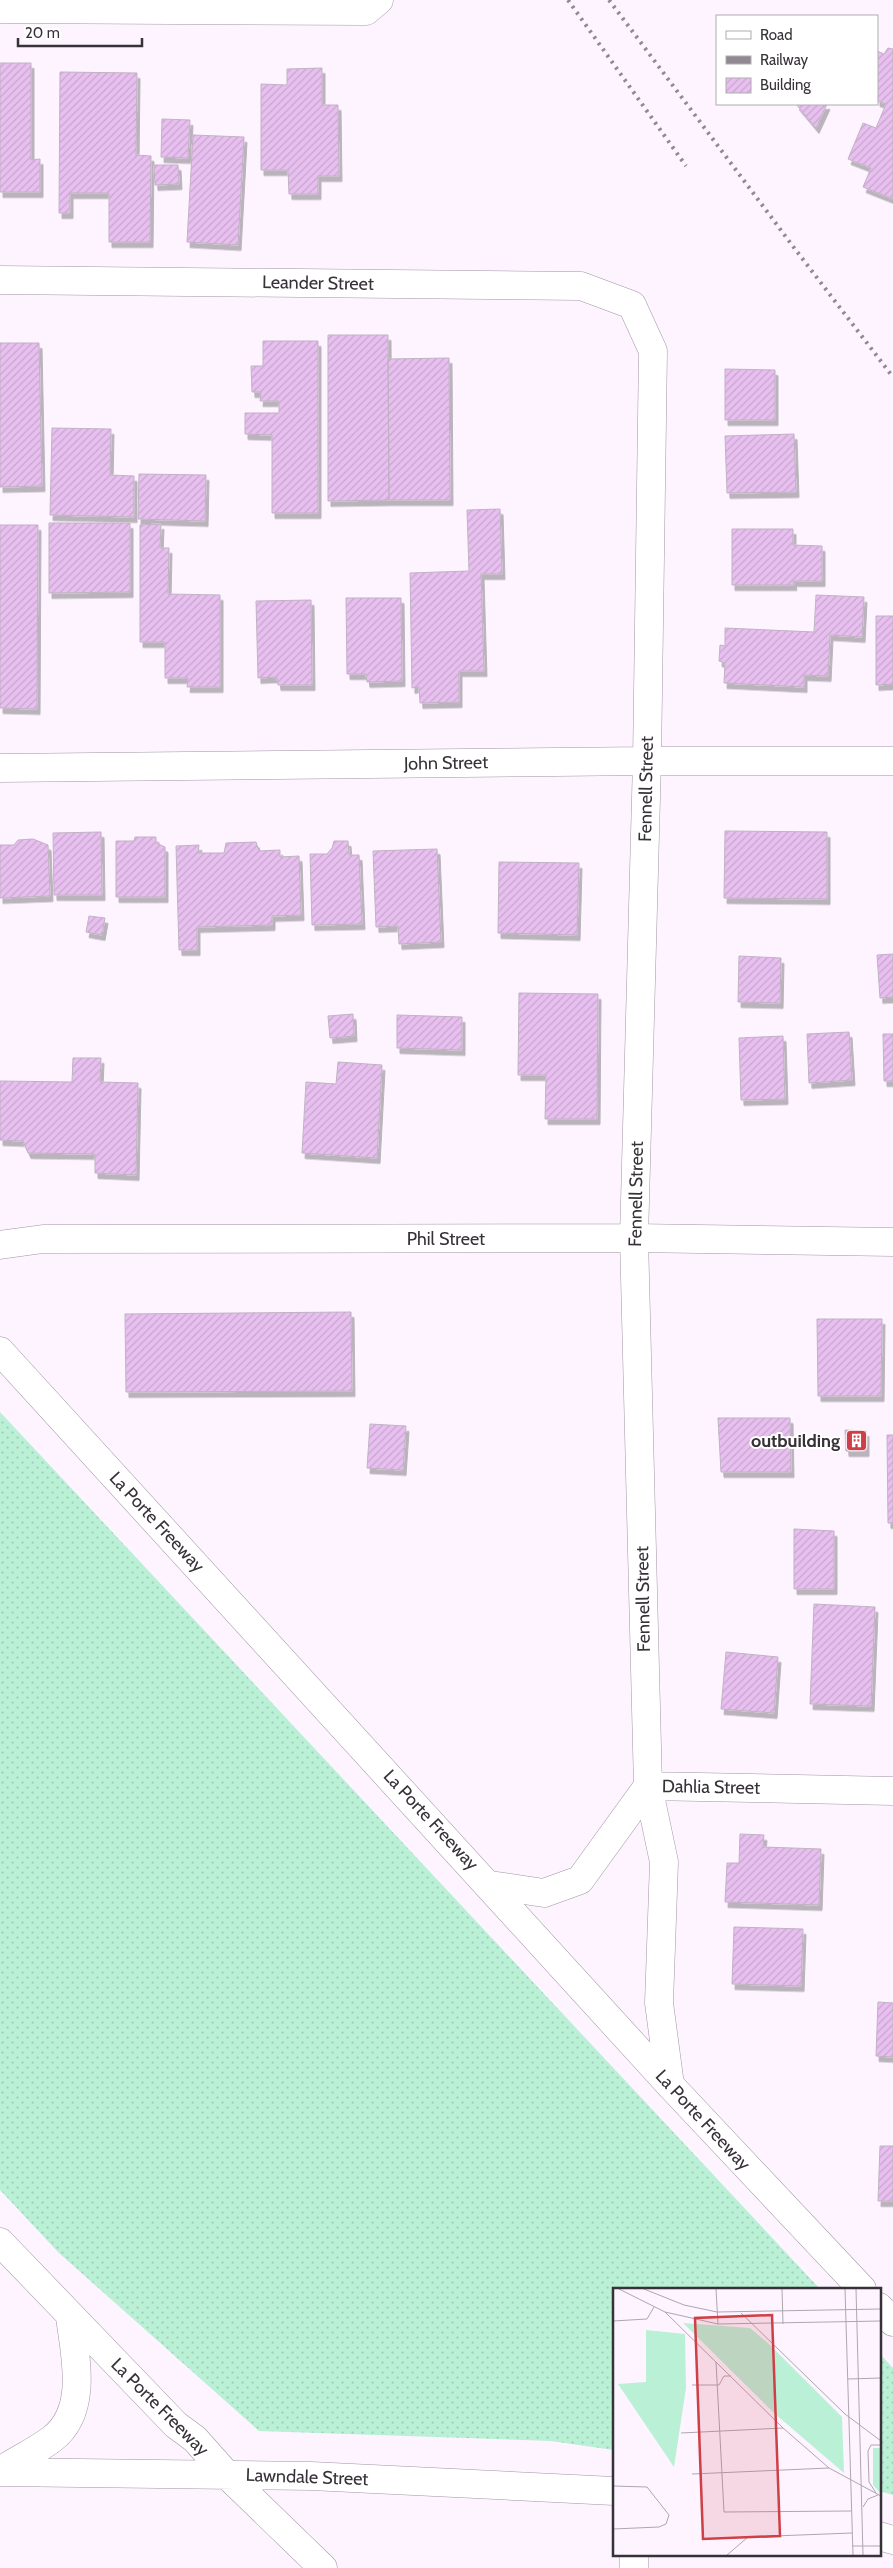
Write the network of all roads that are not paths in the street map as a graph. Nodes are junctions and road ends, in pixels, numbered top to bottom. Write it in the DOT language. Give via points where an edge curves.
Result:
graph roads {
  1 [pos="379,0"];
  2 [pos="0,10"];
  3 [pos="0,280"];
  4 [pos="632,305"];
  5 [pos="647,761"];
  6 [pos="893,761"];
  7 [pos="0,768"];
  8 [pos="634,1238"];
  9 [pos="893,1242"];
  10 [pos="0,1245"];
  11 [pos="0,1351"];
  12 [pos="648,1786"];
  13 [pos="893,1791"];
  14 [pos="490,1885"];
  15 [pos="670,2085"];
  16 [pos="0,2242"];
  17 [pos="861,2288"];
  18 [pos="880,2308"];
  19 [pos="70,2316"];
  20 [pos="893,2322"];
  21 [pos="0,2471"];
  22 [pos="227,2475"];
  23 [pos="613,2491"];
  24 [pos="880,2536"];
  25 [pos="893,2540"];
  26 [pos="324,2568"];
  1 -- 2 [label="street" via="366,11"];
  3 -- 4 [label="street, Leander Street" via="581,286"];
  4 -- 5 [label="street, Fennell Street" via="653,351"];
  5 -- 6 [label="street, John Street"];
  5 -- 7 [label="street, John Street"];
  5 -- 8 [label="street, Fennell Street"];
  8 -- 9 [label="street, Phil Street"];
  8 -- 10 [label="street, Phil Street" via="44,1239"];
  8 -- 12 [label="street, Fennell Street"];
  11 -- 14 [label="street, La Porte Freeway"];
  12 -- 13 [label="street, Dahlia Street"];
  12 -- 14 [label="street, Dahlia Street" via="580,1880 544,1893"];
  12 -- 15 [label="street, Fennell Street" via="664,1862 659,2003"];
  14 -- 15 [label="street, La Porte Freeway"];
  15 -- 17 [label="street, La Porte Freeway"];
  16 -- 19 [label="street, La Porte Freeway"];
  18 -- 20 [label="street"];
  19 -- 21 [label="street" via="77,2370 73,2412 54,2438"];
  19 -- 22 [label="street, La Porte Freeway" via="176,2425 195,2439"];
  21 -- 22 [label="street, Lawndale Street"];
  22 -- 23 [label="street, Lawndale Street"];
  22 -- 26 [label="street, La Porte Freeway"];
  24 -- 25 [label="street"];
}
